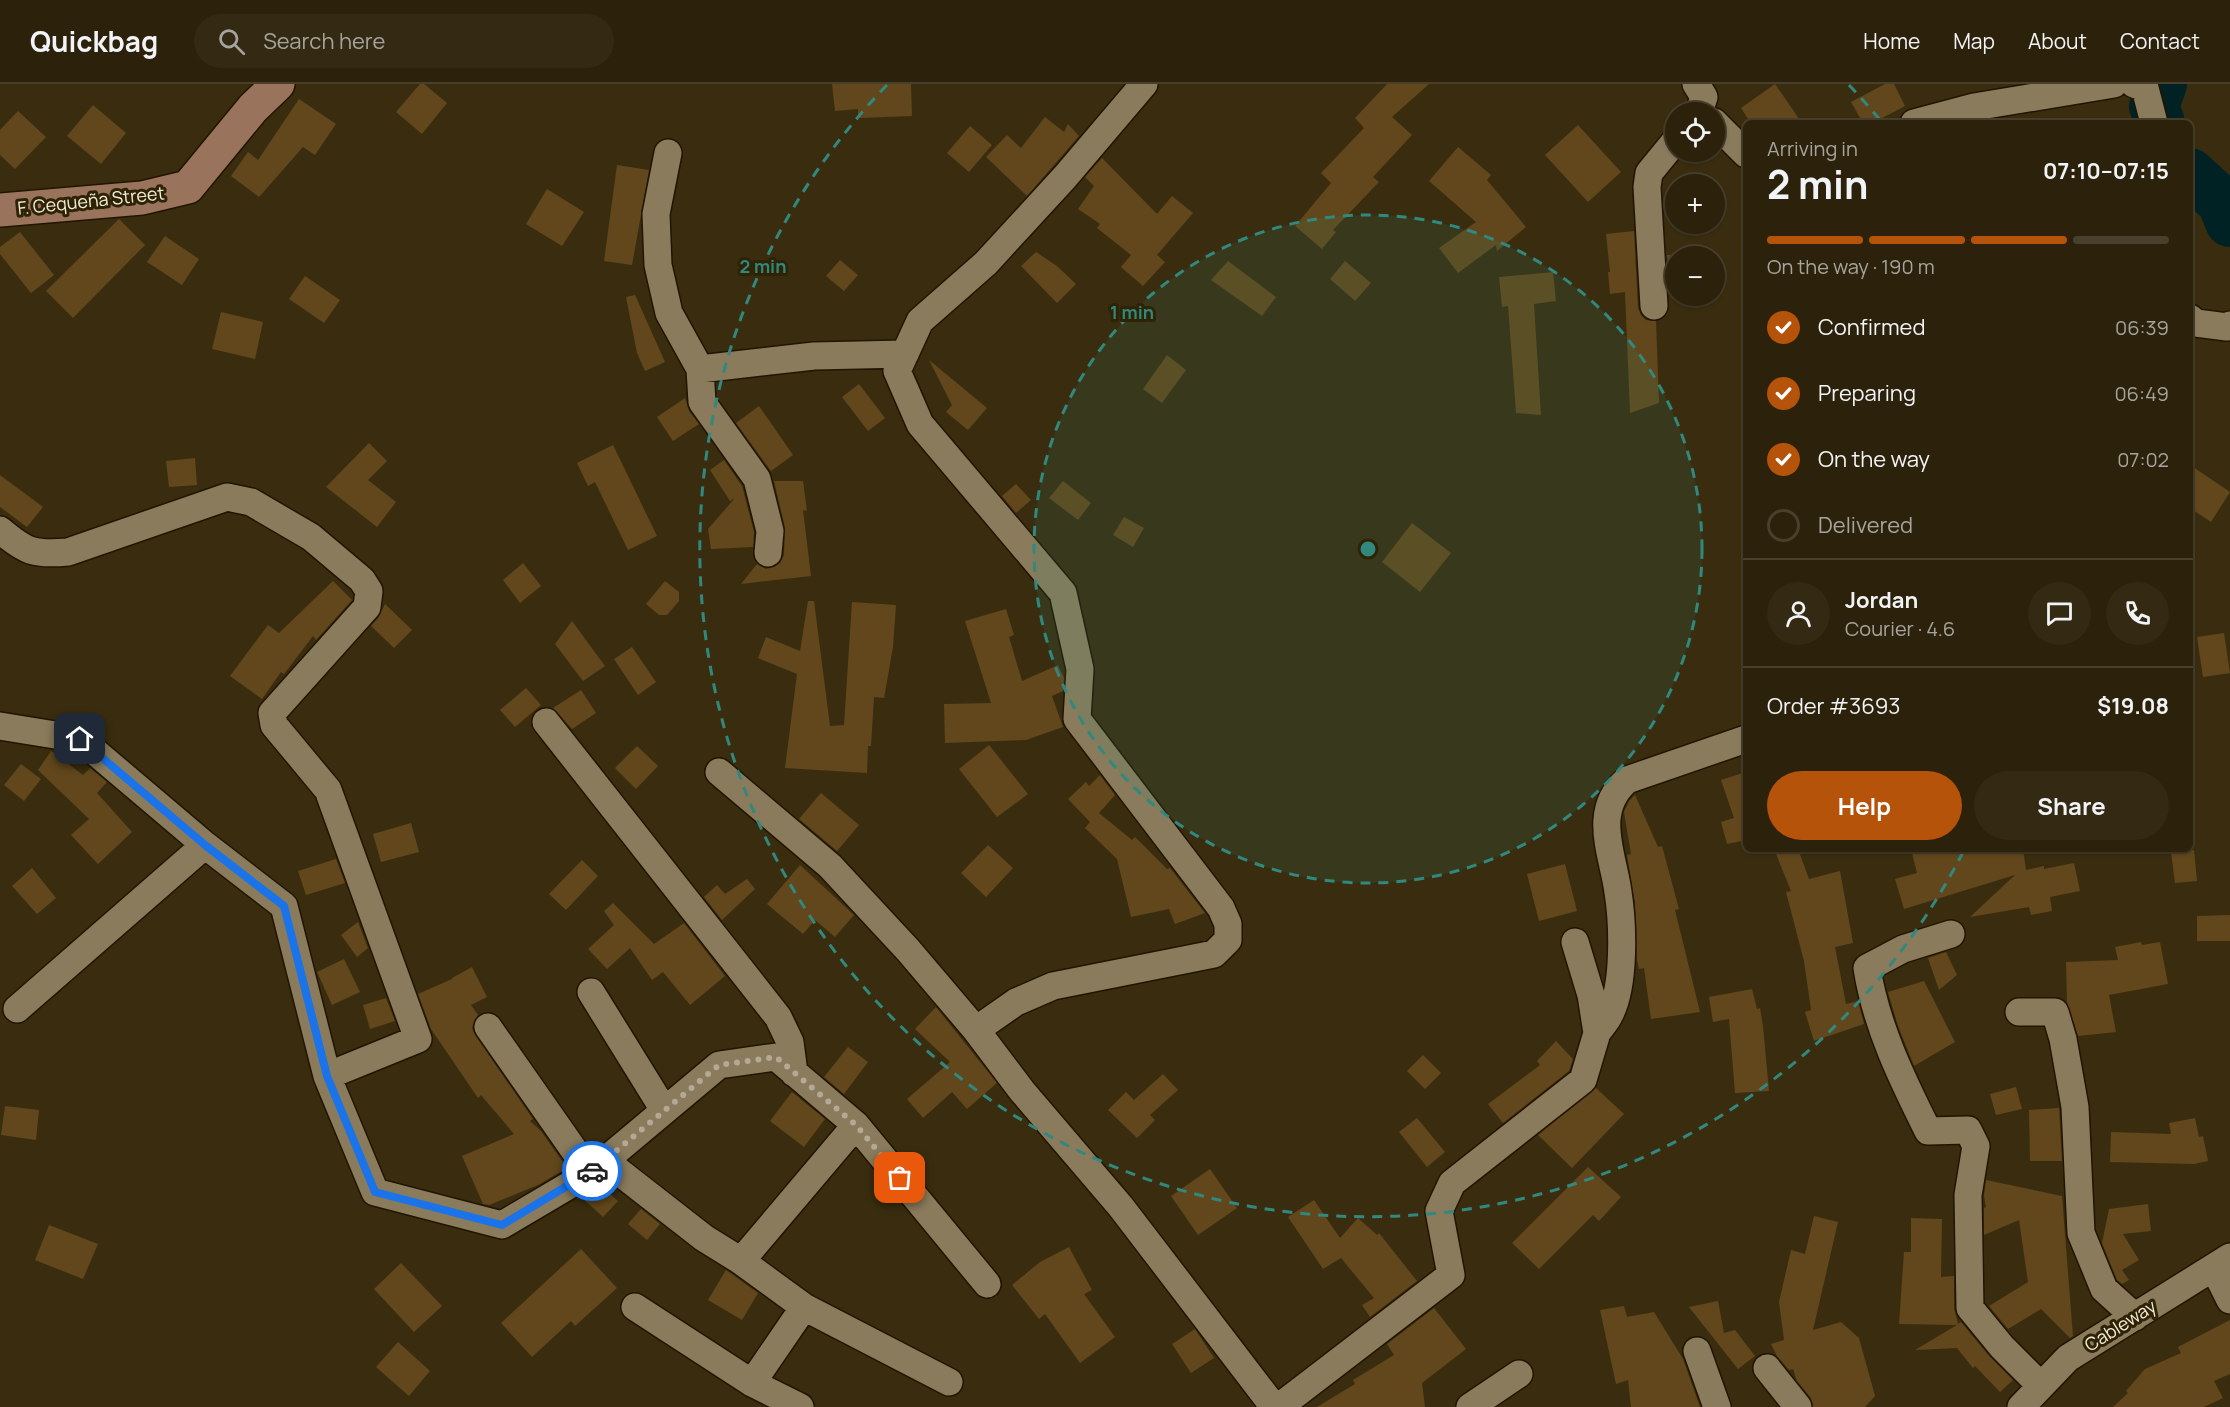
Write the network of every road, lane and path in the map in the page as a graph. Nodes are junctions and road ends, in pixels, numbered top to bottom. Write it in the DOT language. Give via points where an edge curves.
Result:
graph roads {
  1 [pos="278,84"];
  2 [pos="1144,84"];
  3 [pos="2114,84"];
  4 [pos="2134,84"];
  5 [pos="1925,120"];
  6 [pos="2153,120"];
  7 [pos="1725,132"];
  8 [pos="1743,151"];
  9 [pos="668,153"];
  10 [pos="1665,153"];
  11 [pos="0,210"];
  12 [pos="1654,306"];
  13 [pos="2193,320"];
  14 [pos="2229,326"];
  15 [pos="905,354"];
  16 [pos="700,369"];
  17 [pos="0,530"];
  18 [pos="768,552"];
  19 [pos="546,722"];
  20 [pos="0,726"];
  21 [pos="1743,741"];
  22 [pos="719,772"];
  23 [pos="205,845"];
  24 [pos="1951,934"];
  25 [pos="1575,942"];
  26 [pos="591,992"];
  27 [pos="17,1009"];
  28 [pos="2019,1012"];
  29 [pos="489,1026"];
  30 [pos="976,1030"];
  31 [pos="1597,1033"];
  32 [pos="794,1072"];
  33 [pos="327,1076"];
  34 [pos="664,1110"];
  35 [pos="856,1125"];
  36 [pos="597,1166"];
  37 [pos="741,1261"];
  38 [pos="2222,1262"];
  39 [pos="987,1284"];
  40 [pos="2230,1300"];
  41 [pos="635,1307"];
  42 [pos="804,1307"];
  43 [pos="2134,1317"];
  44 [pos="1697,1351"];
  45 [pos="1767,1368"];
  46 [pos="1519,1374"];
  47 [pos="949,1382"];
  48 [pos="752,1383"];
  49 [pos="2042,1386"];
  50 [pos="800,1407"];
  51 [pos="1276,1407"];
  52 [pos="1470,1407"];
  53 [pos="1717,1407"];
  54 [pos="1798,1407"];
  55 [pos="2021,1407"];
  1 -- 11 [label="street, F. Cequeña Street" via="253,108 188,187 142,198"];
  2 -- 15 [label="street" via="986,263 920,321"];
  3 -- 5 [label="street" via="1974,107"];
  4 -- 6 [label="street" via="2145,88"];
  7 -- 8 [label="street"];
  9 -- 16 [label="street" via="656,214 658,265 669,313"];
  10 -- 12 [label="street" via="1649,173 1647,187"];
  13 -- 14 [label="street"];
  15 -- 16 [label="street" via="814,356"];
  15 -- 30 [label="street" via="897,371 920,424 1063,593 1080,669 1077,719 1221,908 1228,924 1228,940 1214,954 1053,986 1016,1002"];
  16 -- 18 [label="street" via="702,402 757,479 770,531"];
  17 -- 33 [label="street" via="18,545 41,554 68,552 227,497 251,502 311,537 362,580 369,591 367,608 280,703 273,713 274,725 327,790 418,1039"];
  19 -- 32 [label="street" via="778,1017 790,1042"];
  20 -- 23 [label="street" via="80,739"];
  21 -- 31 [label="street" via="1627,780 1616,792 1607,813 1605,833 1619,893 1621,957 1618,993 1610,1015"];
  22 -- 30 [label="street" via="830,866"];
  23 -- 27 [label="street"];
  23 -- 33 [label="street" via="284,906"];
  24 -- 49 [label="street" via="1902,949 1867,968 1872,997 1899,1074 1928,1131 1968,1130 1976,1146 1968,1195 1970,1308"];
  25 -- 31 [label="street" via="1591,995"];
  26 -- 34 [label="street"];
  28 -- 43 [label="street" via="2055,1012 2075,1107 2080,1233 2104,1289"];
  29 -- 36 [label="street"];
  30 -- 51 [label="street" via="1022,1091 1121,1207"];
  31 -- 51 [label="street" via="1583,1080 1452,1183 1439,1211 1451,1275"];
  32 -- 34 [label="street" via="776,1057 719,1065"];
  32 -- 35 [label="street"];
  33 -- 36 [label="street" via="375,1192 502,1225"];
  34 -- 36 [label="street"];
  35 -- 37 [label="street"];
  35 -- 39 [label="street"];
  36 -- 37 [label="street"];
  37 -- 42 [label="street"];
  38 -- 40 [label="street"];
  38 -- 43 [label="street, Cableway"];
  41 -- 48 [label="street"];
  42 -- 47 [label="street"];
  42 -- 48 [label="street"];
  43 -- 49 [label="street, Cableway" via="2068,1358"];
  44 -- 53 [label="street"];
  45 -- 54 [label="street"];
  46 -- 52 [label="street"];
  48 -- 50 [label="street"];
  49 -- 55 [label="street, Cableway"];
}
